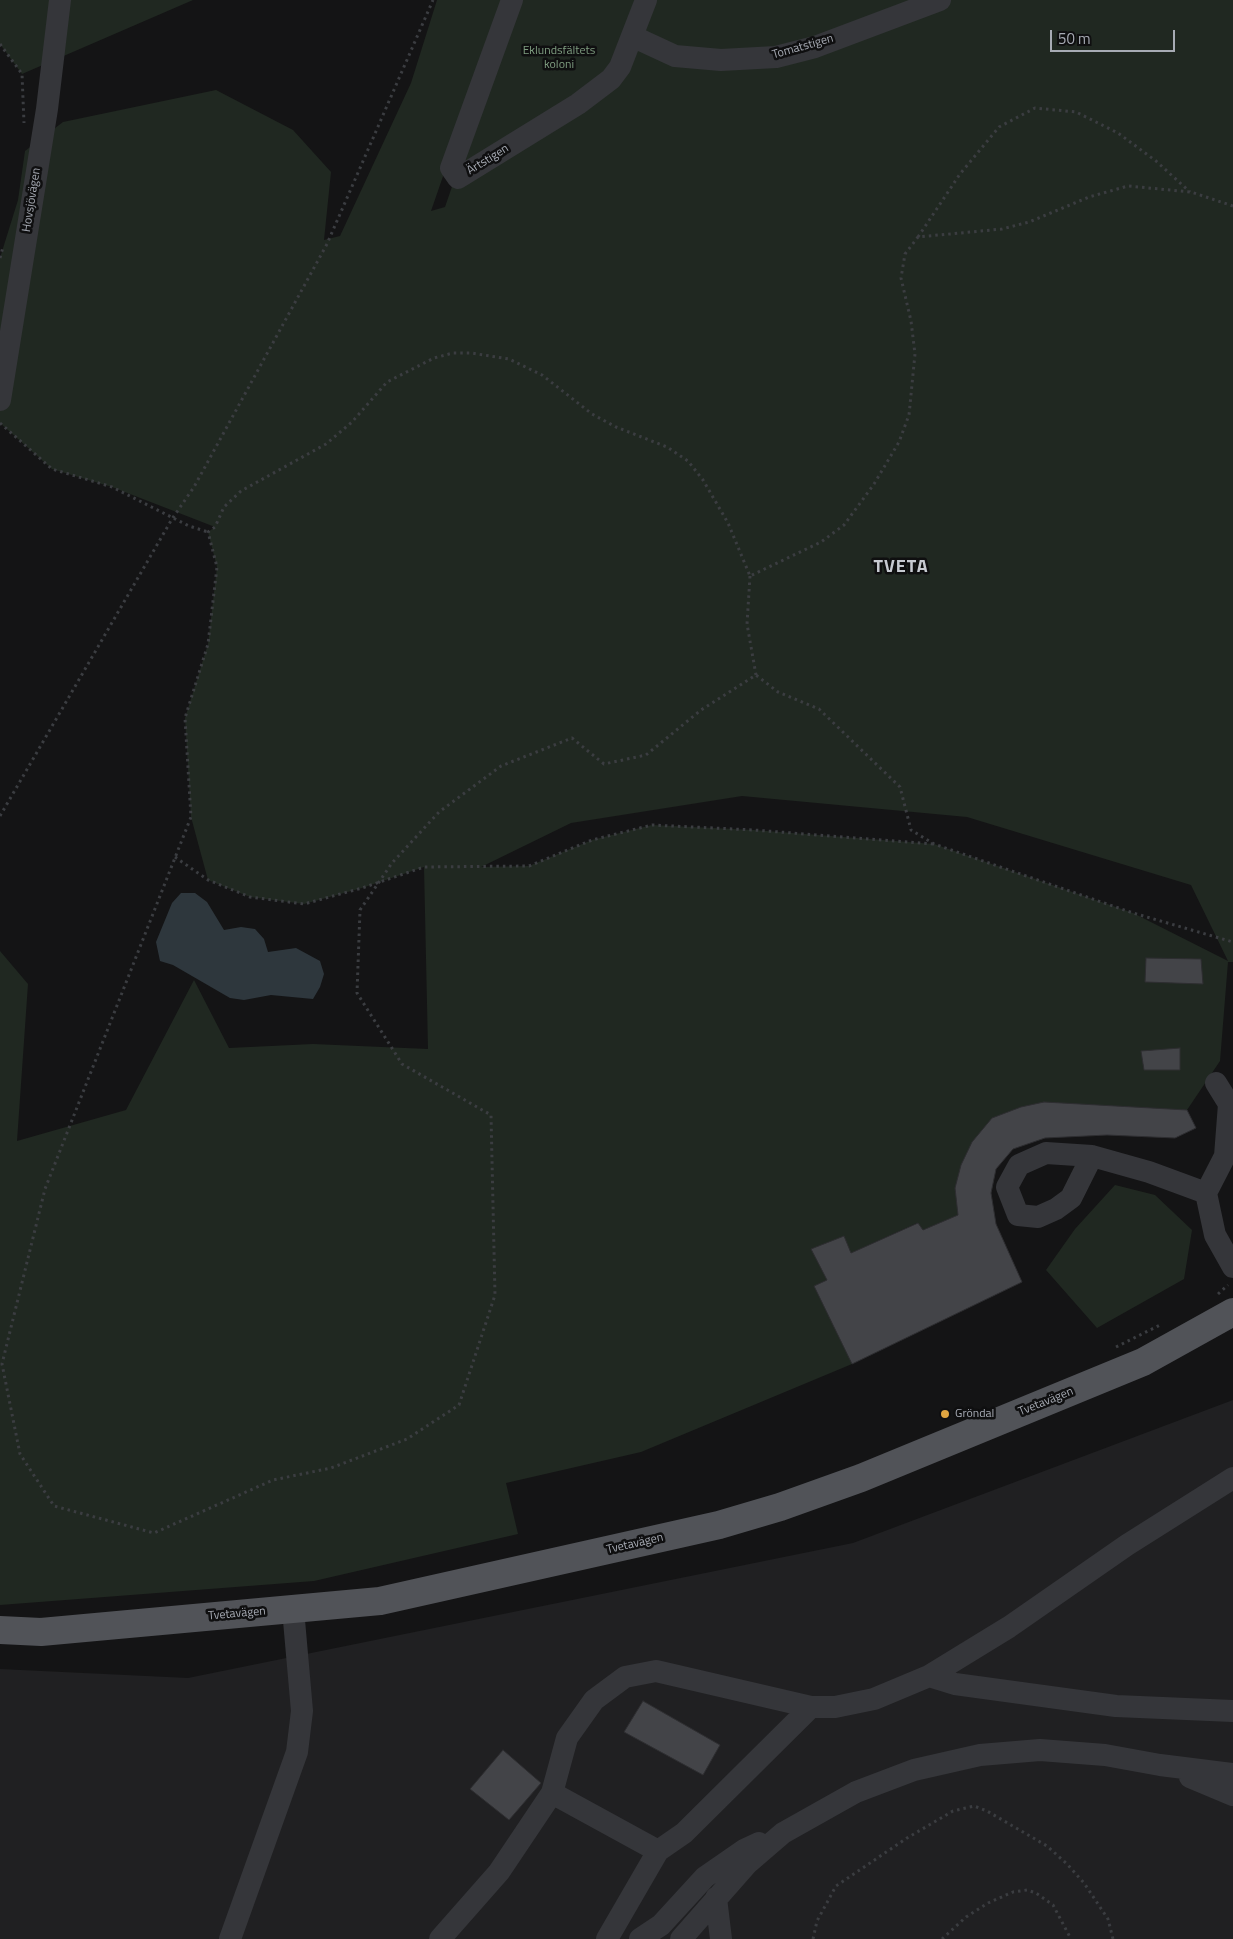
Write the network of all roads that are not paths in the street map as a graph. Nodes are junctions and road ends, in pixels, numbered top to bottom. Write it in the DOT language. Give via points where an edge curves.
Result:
graph roads {
  1 [pos="60,0"];
  2 [pos="512,0"];
  3 [pos="646,0"];
  4 [pos="940,0"];
  5 [pos="918,4"];
  6 [pos="634,37"];
  7 [pos="0,400"];
  8 [pos="1216,1083"];
  9 [pos="1092,1156"];
  10 [pos="1206,1193"];
  11 [pos="1233,1267"];
  12 [pos="1223,1305"];
  13 [pos="1233,1478"];
  14 [pos="293,1609"];
  15 [pos="0,1630"];
  16 [pos="928,1676"];
  17 [pos="811,1707"];
  18 [pos="1233,1711"];
  19 [pos="1160,1765"];
  20 [pos="1233,1774"];
  21 [pos="552,1793"];
  22 [pos="1233,1795"];
  23 [pos="783,1833"];
  24 [pos="658,1851"];
  25 [pos="716,1898"];
  26 [pos="613,1938"];
  27 [pos="230,1939"];
  28 [pos="440,1939"];
  29 [pos="640,1939"];
  30 [pos="681,1939"];
  31 [pos="721,1939"];
  1 -- 7 [label="street, Hovsjövägen"];
  2 -- 6 [label="street, Ärtstigen" via="451,168 458,178 578,104 611,79"];
  3 -- 6 [label="street"];
  4 -- 5 [label="street, Tomatstigen"];
  5 -- 6 [label="street, Tomatstigen" via="815,47 776,57 721,60 675,56"];
  8 -- 10 [label="street" via="1228,1104 1225,1156"];
  9 -- 10 [label="street"];
  10 -- 11 [label="street" via="1214,1235"];
  12 -- 14 [label="main road, Tvetavägen" via="1143,1362 861,1478 780,1507 719,1525 380,1601"];
  13 -- 16 [label="street"];
  14 -- 15 [label="main road, Tvetavägen" via="42,1632"];
  14 -- 27 [label="street" via="302,1711 297,1752"];
  16 -- 17 [label="street" via="857,1704"];
  16 -- 18 [label="street" via="954,1684 1116,1706"];
  17 -- 21 [label="street" via="656,1671 625,1677 594,1700 567,1738"];
  17 -- 24 [label="street" via="684,1833"];
  19 -- 20 [label="street"];
  19 -- 22 [label="street"];
  19 -- 23 [label="street" via="1105,1755 1040,1750 980,1755 884,1780"];
  21 -- 24 [label="street"];
  21 -- 28 [label="street" via="500,1872"];
  23 -- 25 [label="street"];
  23 -- 29 [label="street" via="744,1850 705,1877 661,1925"];
  24 -- 26 [label="street"];
  25 -- 30 [label="street"];
  25 -- 31 [label="street"];
}
